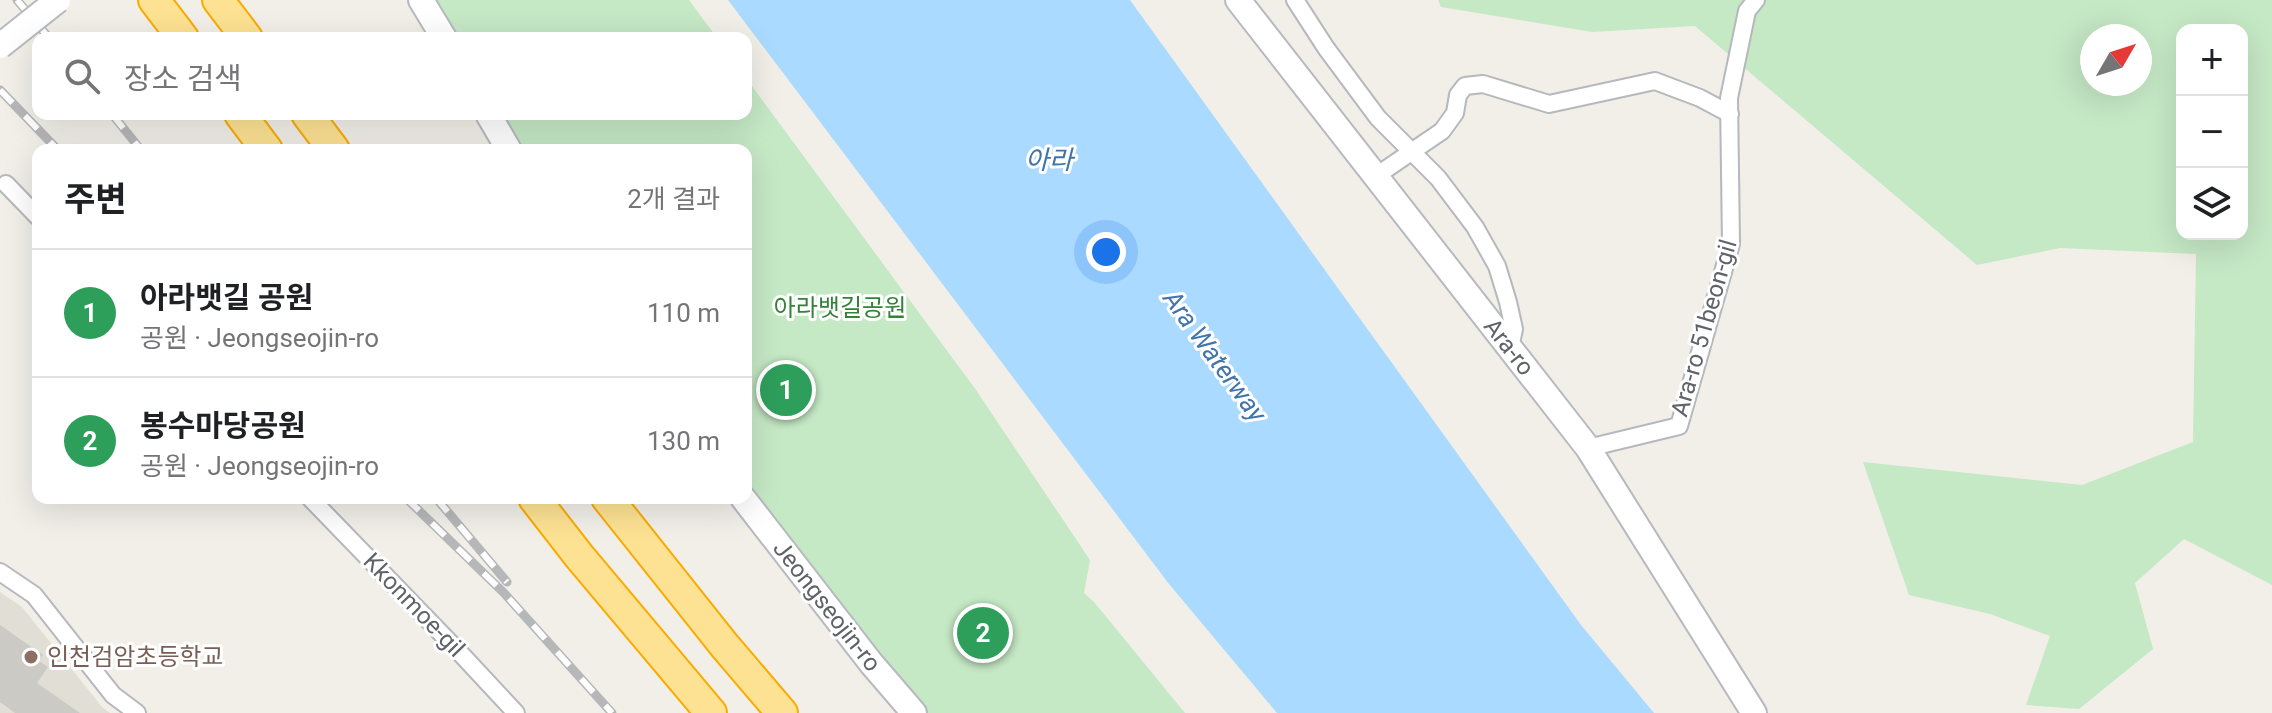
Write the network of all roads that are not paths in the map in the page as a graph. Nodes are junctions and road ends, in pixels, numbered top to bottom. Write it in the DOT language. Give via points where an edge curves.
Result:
graph roads {
  1 [pos="58,0"];
  2 [pos="154,0"];
  3 [pos="218,0"];
  4 [pos="421,0"];
  5 [pos="1238,0"];
  6 [pos="1295,0"];
  7 [pos="1756,0"];
  8 [pos="178,32"];
  9 [pos="242,32"];
  10 [pos="440,32"];
  11 [pos="0,46"];
  12 [pos="1730,114"];
  13 [pos="244,120"];
  14 [pos="312,120"];
  15 [pos="492,120"];
  16 [pos="262,144"];
  17 [pos="330,144"];
  18 [pos="506,144"];
  19 [pos="1411,151"];
  20 [pos="1376,176"];
  21 [pos="2,180"];
  22 [pos="32,211"];
  23 [pos="1510,348"];
  24 [pos="1588,448"];
  25 [pos="316,504"];
  26 [pos="539,504"];
  27 [pos="612,504"];
  28 [pos="748,504"];
  29 [pos="0,572"];
  30 [pos="137,713"];
  31 [pos="516,713"];
  32 [pos="711,713"];
  33 [pos="782,713"];
  34 [pos="914,713"];
  35 [pos="1754,713"];
  1 -- 11 [label="main road, bridge"];
  2 -- 8 [label="highway"];
  3 -- 9 [label="highway"];
  4 -- 10 [label="main road"];
  5 -- 20 [label="main road, Ara-ro"];
  6 -- 19 [label="street" via="1378,118"];
  7 -- 12 [label="street, Ara-ro 51beon-gil" via="1747,11"];
  12 -- 19 [label="street" via="1655,81 1549,104 1483,84 1465,86 1442,131"];
  12 -- 24 [label="street, Ara-ro 51beon-gil" via="1731,244 1679,426"];
  13 -- 16 [label="highway"];
  14 -- 17 [label="highway"];
  15 -- 18 [label="main road"];
  19 -- 20 [label="street"];
  19 -- 23 [label="street" via="1475,227 1497,266 1514,329"];
  20 -- 23 [label="main road, Ara-ro"];
  21 -- 22 [label="street"];
  23 -- 24 [label="main road, Ara-ro"];
  24 -- 35 [label="main road, Ara-ro"];
  25 -- 31 [label="street, Kkonmoe-gil"];
  26 -- 32 [label="highway"];
  27 -- 33 [label="highway"];
  28 -- 34 [label="main road, Jeongseojin-ro"];
  29 -- 30 [label="street" via="34,595 113,695"];
}
